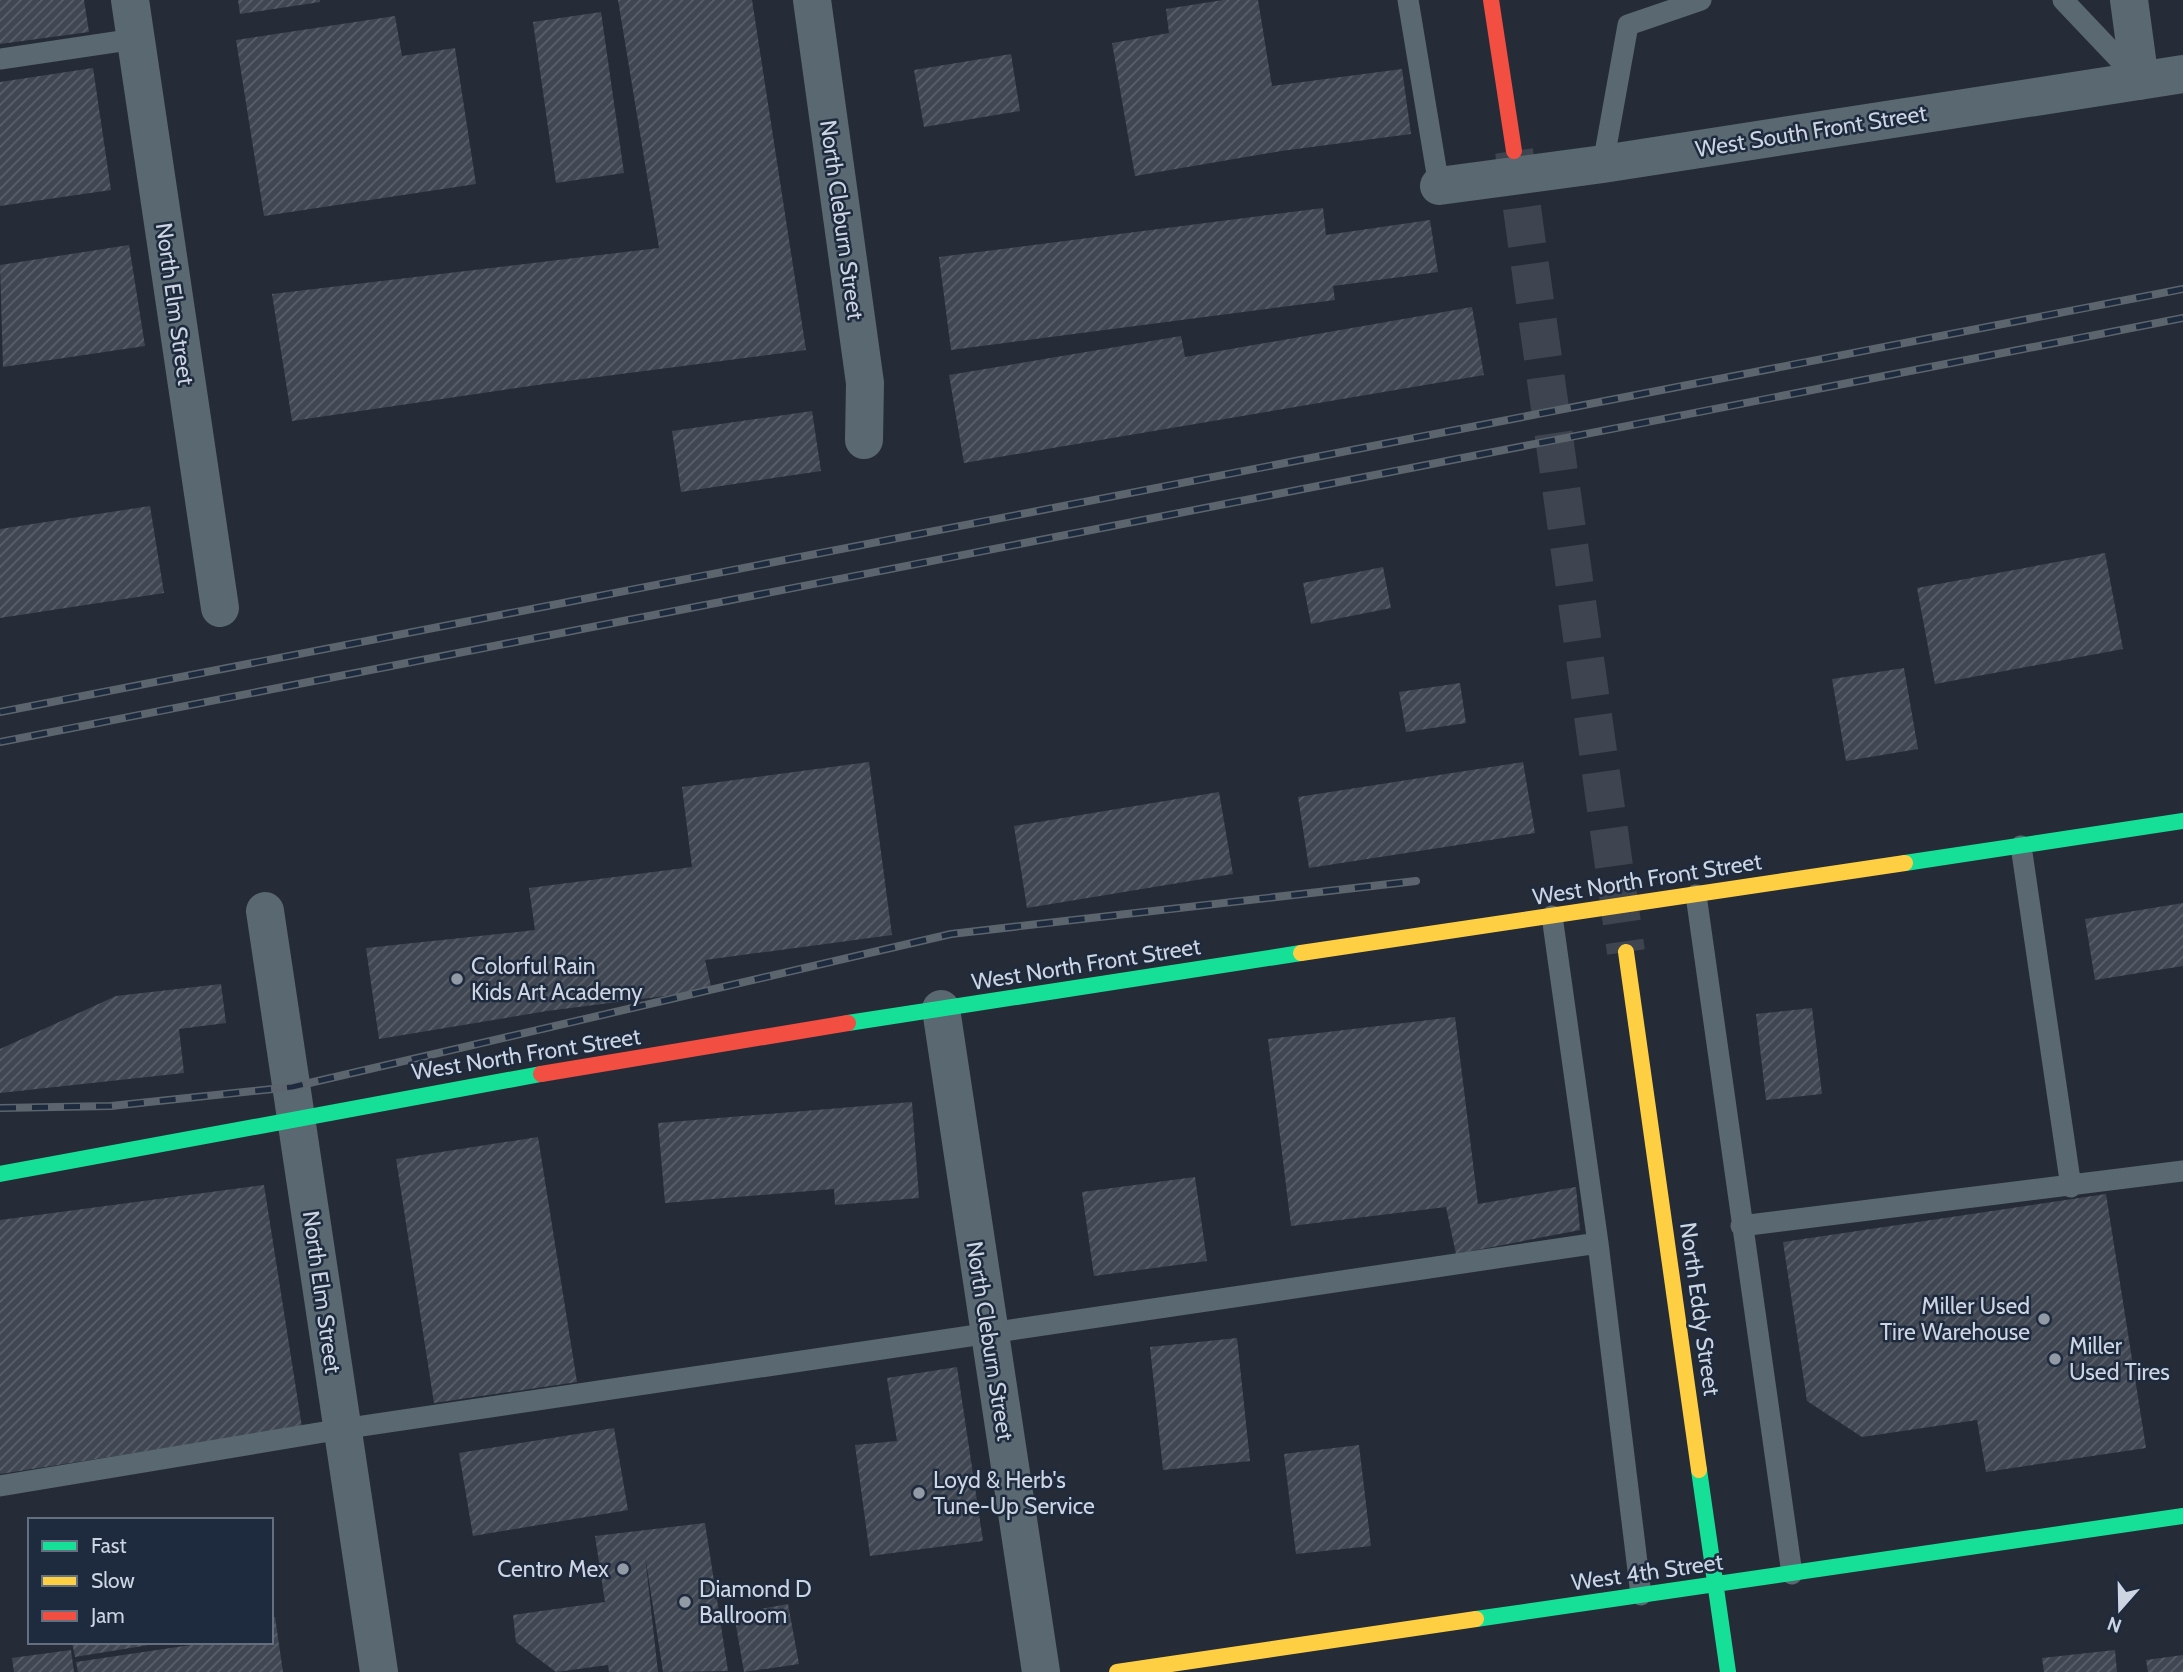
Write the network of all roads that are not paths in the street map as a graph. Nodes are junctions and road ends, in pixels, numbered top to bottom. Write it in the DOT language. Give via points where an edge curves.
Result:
graph roads {
  1 [pos="130,0"];
  2 [pos="812,0"];
  3 [pos="1408,0"];
  4 [pos="1491,0"];
  5 [pos="1701,0"];
  6 [pos="2063,0"];
  7 [pos="2129,0"];
  8 [pos="135,38"];
  9 [pos="0,60"];
  10 [pos="2183,74"];
  11 [pos="2140,81"];
  12 [pos="1514,151"];
  13 [pos="1603,164"];
  14 [pos="1439,186"];
  15 [pos="864,440"];
  16 [pos="220,608"];
  17 [pos="2183,821"];
  18 [pos="2021,845"];
  19 [pos="1696,895"];
  20 [pos="265,911"];
  21 [pos="1552,916"];
  22 [pos="1626,952"];
  23 [pos="941,1009"];
  24 [pos="296,1115"];
  25 [pos="2183,1171"];
  26 [pos="0,1174"];
  27 [pos="2071,1186"];
  28 [pos="1741,1226"];
  29 [pos="1598,1243"];
  30 [pos="988,1332"];
  31 [pos="342,1430"];
  32 [pos="0,1486"];
  33 [pos="2183,1516"];
  34 [pos="1792,1574"];
  35 [pos="1716,1585"];
  36 [pos="1641,1595"];
  37 [pos="379,1672"];
  38 [pos="1041,1672"];
  39 [pos="1117,1672"];
  40 [pos="1728,1672"];
  1 -- 8 [label="street, North Elm Street"];
  2 -- 15 [label="street, North Cleburn Street" via="865,383"];
  3 -- 14 [label="lane"];
  4 -- 12 [label="street"];
  5 -- 13 [label="lane" via="1628,25"];
  6 -- 11 [label="lane"];
  7 -- 11 [label="street"];
  8 -- 9 [label="lane"];
  8 -- 16 [label="street, North Elm Street"];
  10 -- 11 [label="street, West South Front Street"];
  11 -- 13 [label="street, West South Front Street"];
  13 -- 14 [label="street, West South Front Street"];
  17 -- 18 [label="street, West North Front Street"];
  18 -- 19 [label="street, West North Front Street"];
  18 -- 27 [label="lane"];
  19 -- 21 [label="street, West North Front Street"];
  19 -- 28 [label="lane"];
  20 -- 24 [label="street, North Elm Street"];
  21 -- 23 [label="street, West North Front Street"];
  21 -- 29 [label="lane"];
  22 -- 35 [label="street, North Eddy Street"];
  23 -- 24 [label="street, West North Front Street"];
  23 -- 30 [label="street, North Cleburn Street"];
  24 -- 26 [label="street, West North Front Street"];
  24 -- 31 [label="street, North Elm Street"];
  25 -- 27 [label="lane"];
  27 -- 28 [label="lane"];
  28 -- 34 [label="lane"];
  29 -- 30 [label="lane"];
  29 -- 36 [label="lane"];
  30 -- 31 [label="lane"];
  30 -- 38 [label="street, North Cleburn Street"];
  31 -- 32 [label="lane"];
  31 -- 37 [label="street, North Elm Street"];
  33 -- 34 [label="street, West 4th Street"];
  34 -- 35 [label="street, West 4th Street"];
  35 -- 36 [label="street, West 4th Street"];
  35 -- 40 [label="street, North Eddy Street"];
  36 -- 39 [label="street, West 4th Street"];
}
